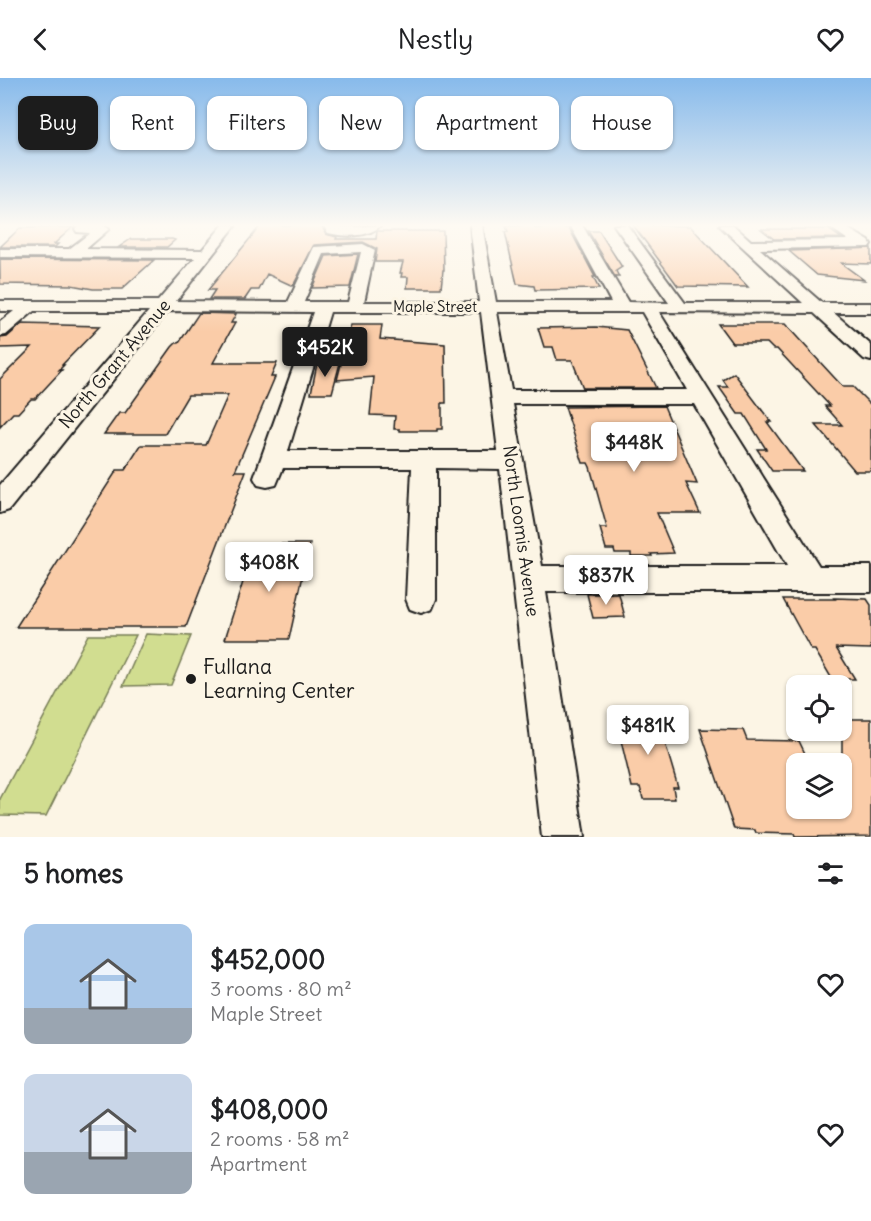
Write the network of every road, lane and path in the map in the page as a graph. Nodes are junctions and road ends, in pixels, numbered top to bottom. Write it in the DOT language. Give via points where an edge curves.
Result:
graph roads {
  1 [pos="200,260"];
  2 [pos="314,260"];
  3 [pos="366,260"];
  4 [pos="481,260"];
  5 [pos="596,260"];
  6 [pos="646,260"];
  7 [pos="764,260"];
  8 [pos="0,306"];
  9 [pos="30,306"];
  10 [pos="163,306"];
  11 [pos="294,306"];
  12 [pos="323,307"];
  13 [pos="355,307"];
  14 [pos="488,307"];
  15 [pos="622,307"];
  16 [pos="647,307"];
  17 [pos="680,308"];
  18 [pos="818,308"];
  19 [pos="871,308"];
  20 [pos="0,331"];
  21 [pos="871,355"];
  22 [pos="701,397"];
  23 [pos="501,398"];
  24 [pos="424,460"];
  25 [pos="511,460"];
  26 [pos="0,503"];
  27 [pos="529,579"];
  28 [pos="811,579"];
  29 [pos="871,579"];
  30 [pos="421,599"];
  31 [pos="563,837"];
  1 -- 10 [label="street, North Grant Avenue"];
  2 -- 11 [label="street"];
  3 -- 13 [label="street"];
  4 -- 14 [label="street, North Loomis Avenue"];
  5 -- 15 [label="street"];
  6 -- 17 [label="street"];
  7 -- 18 [label="street"];
  8 -- 9 [label="street, Maple Street"];
  9 -- 10 [label="street, Maple Street"];
  9 -- 20 [label="street"];
  10 -- 11 [label="street, Maple Street"];
  10 -- 26 [label="street, North Grant Avenue"];
  11 -- 12 [label="street, Maple Street"];
  12 -- 13 [label="street, Maple Street"];
  12 -- 24 [label="street" via="270,469"];
  13 -- 14 [label="street, Maple Street"];
  14 -- 15 [label="street, Maple Street"];
  14 -- 23 [label="street, North Loomis Avenue"];
  15 -- 16 [label="street, Maple Street"];
  16 -- 17 [label="street, Maple Street"];
  16 -- 22 [label="street"];
  17 -- 18 [label="street, Maple Street"];
  18 -- 19 [label="street, Maple Street"];
  18 -- 21 [label="street"];
  22 -- 23 [label="street"];
  22 -- 28 [label="street"];
  23 -- 25 [label="street, North Loomis Avenue"];
  24 -- 25 [label="street"];
  24 -- 30 [label="street"];
  25 -- 27 [label="street, North Loomis Avenue"];
  27 -- 28 [label="street"];
  27 -- 31 [label="street, North Loomis Avenue"];
  28 -- 29 [label="street"];
}
